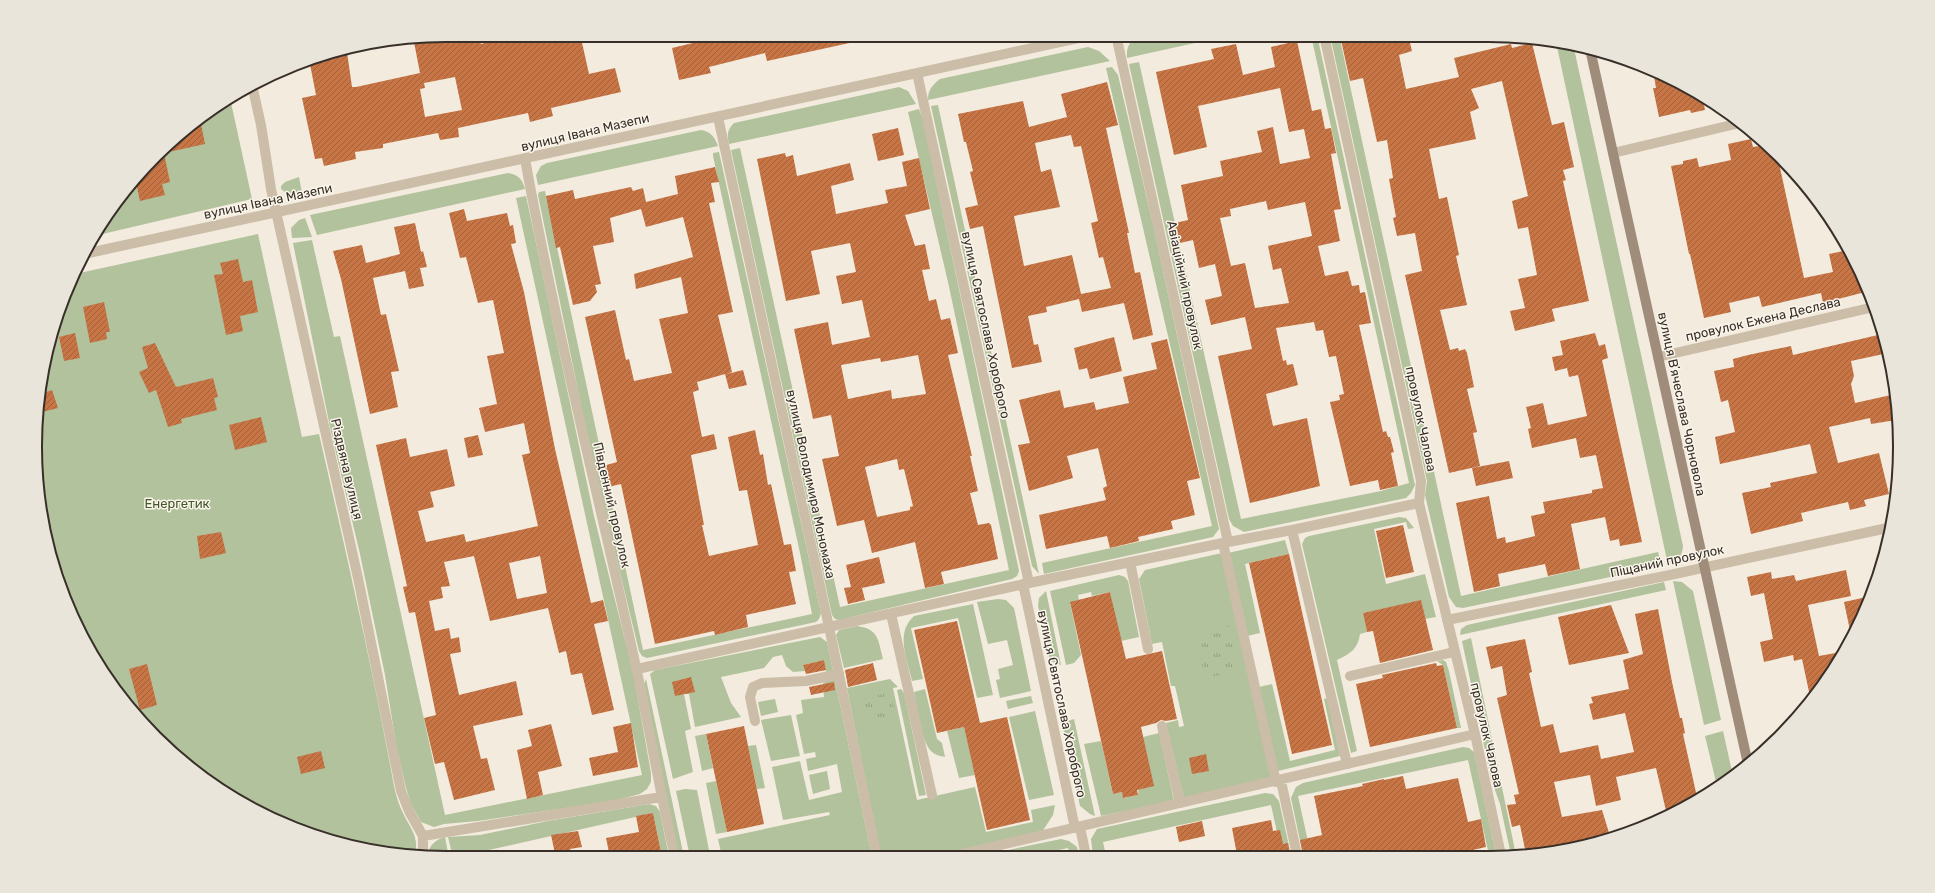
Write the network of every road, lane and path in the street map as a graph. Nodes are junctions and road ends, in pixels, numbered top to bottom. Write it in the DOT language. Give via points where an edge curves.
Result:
graph roads {
  1 [pos="1038,42"];
  2 [pos="1118,42"];
  3 [pos="1326,42"];
  4 [pos="1591,56"];
  5 [pos="917,74"];
  6 [pos="253,91"];
  7 [pos="718,117"];
  8 [pos="1733,125"];
  9 [pos="1613,153"];
  10 [pos="525,159"];
  11 [pos="277,212"];
  12 [pos="92,252"];
  13 [pos="1869,308"];
  14 [pos="1658,357"];
  15 [pos="1419,503"];
  16 [pos="1884,528"];
  17 [pos="1292,530"];
  18 [pos="1226,542"];
  19 [pos="1130,562"];
  20 [pos="1704,566"];
  21 [pos="1026,584"];
  22 [pos="891,614"];
  23 [pos="1447,620"];
  24 [pos="829,628"];
  25 [pos="1148,649"];
  26 [pos="1454,652"];
  27 [pos="636,669"];
  28 [pos="839,674"];
  29 [pos="1350,676"];
  30 [pos="755,721"];
  31 [pos="1162,726"];
  32 [pos="1475,734"];
  33 [pos="1747,758"];
  34 [pos="1347,764"];
  35 [pos="1278,782"];
  36 [pos="932,795"];
  37 [pos="661,797"];
  38 [pos="1180,803"];
  39 [pos="1077,828"];
  40 [pos="423,836"];
  41 [pos="423,850"];
  42 [pos="674,851"];
  43 [pos="876,851"];
  44 [pos="975,851"];
  45 [pos="1084,851"];
  46 [pos="1296,851"];
  47 [pos="1500,851"];
  1 -- 5 [label="street, вулиця Івана Мазепи"];
  2 -- 18 [label="street, Авіаційний провулок"];
  3 -- 15 [label="street, провулок Чалова" via="1421,481"];
  4 -- 9 [label="main road, вулиця Вʼячеслава Чорновола"];
  5 -- 7 [label="street, вулиця Івана Мазепи"];
  5 -- 21 [label="street, вулиця Святослава Хороброго"];
  6 -- 11 [label="street, Різдвяна вулиця"];
  7 -- 10 [label="street, вулиця Івана Мазепи"];
  7 -- 24 [label="street, вулиця Володимира Мономаха"];
  8 -- 9 [label="street"];
  9 -- 14 [label="main road, вулиця Вʼячеслава Чорновола"];
  10 -- 11 [label="street, вулиця Івана Мазепи"];
  10 -- 27 [label="street, Південний провулок" via="579,422"];
  11 -- 12 [label="street, вулиця Івана Мазепи"];
  11 -- 40 [label="street, Різдвяна вулиця" via="358,578 401,792"];
  13 -- 14 [label="street, провулок Ежена Деслава"];
  14 -- 20 [label="main road, вулиця Вʼячеслава Чорновола"];
  15 -- 17 [label="street"];
  15 -- 23 [label="street, провулок Чалова"];
  16 -- 20 [label="street, Піщаний провулок"];
  17 -- 18 [label="street"];
  17 -- 34 [label="street"];
  18 -- 19 [label="street"];
  18 -- 35 [label="street, Авіаційний провулок"];
  19 -- 21 [label="street"];
  19 -- 25 [label="street"];
  20 -- 23 [label="street, Піщаний провулок"];
  20 -- 33 [label="main road, вулиця Вʼячеслава Чорновола"];
  21 -- 22 [label="street"];
  21 -- 39 [label="street, вулиця Святослава Хороброго"];
  22 -- 24 [label="street"];
  22 -- 36 [label="street"];
  23 -- 26 [label="street, провулок Чалова"];
  24 -- 27 [label="street"];
  24 -- 28 [label="street, вулиця Володимира Мономаха"];
  26 -- 29 [label="street"];
  26 -- 32 [label="street, провулок Чалова"];
  27 -- 37 [label="street, Південний провулок"];
  28 -- 30 [label="street" via="806,681 762,683 753,687 750,697"];
  28 -- 43 [label="street, вулиця Володимира Мономаха"];
  31 -- 38 [label="street"];
  32 -- 34 [label="street"];
  32 -- 47 [label="street, провулок Чалова"];
  34 -- 35 [label="street"];
  35 -- 38 [label="street"];
  35 -- 46 [label="street"];
  37 -- 40 [label="street"];
  37 -- 42 [label="street, Південний провулок"];
  38 -- 39 [label="street"];
  39 -- 44 [label="street"];
  39 -- 45 [label="street, вулиця Святослава Хороброго"];
  40 -- 41 [label="street, Різдвяна вулиця"];
}
